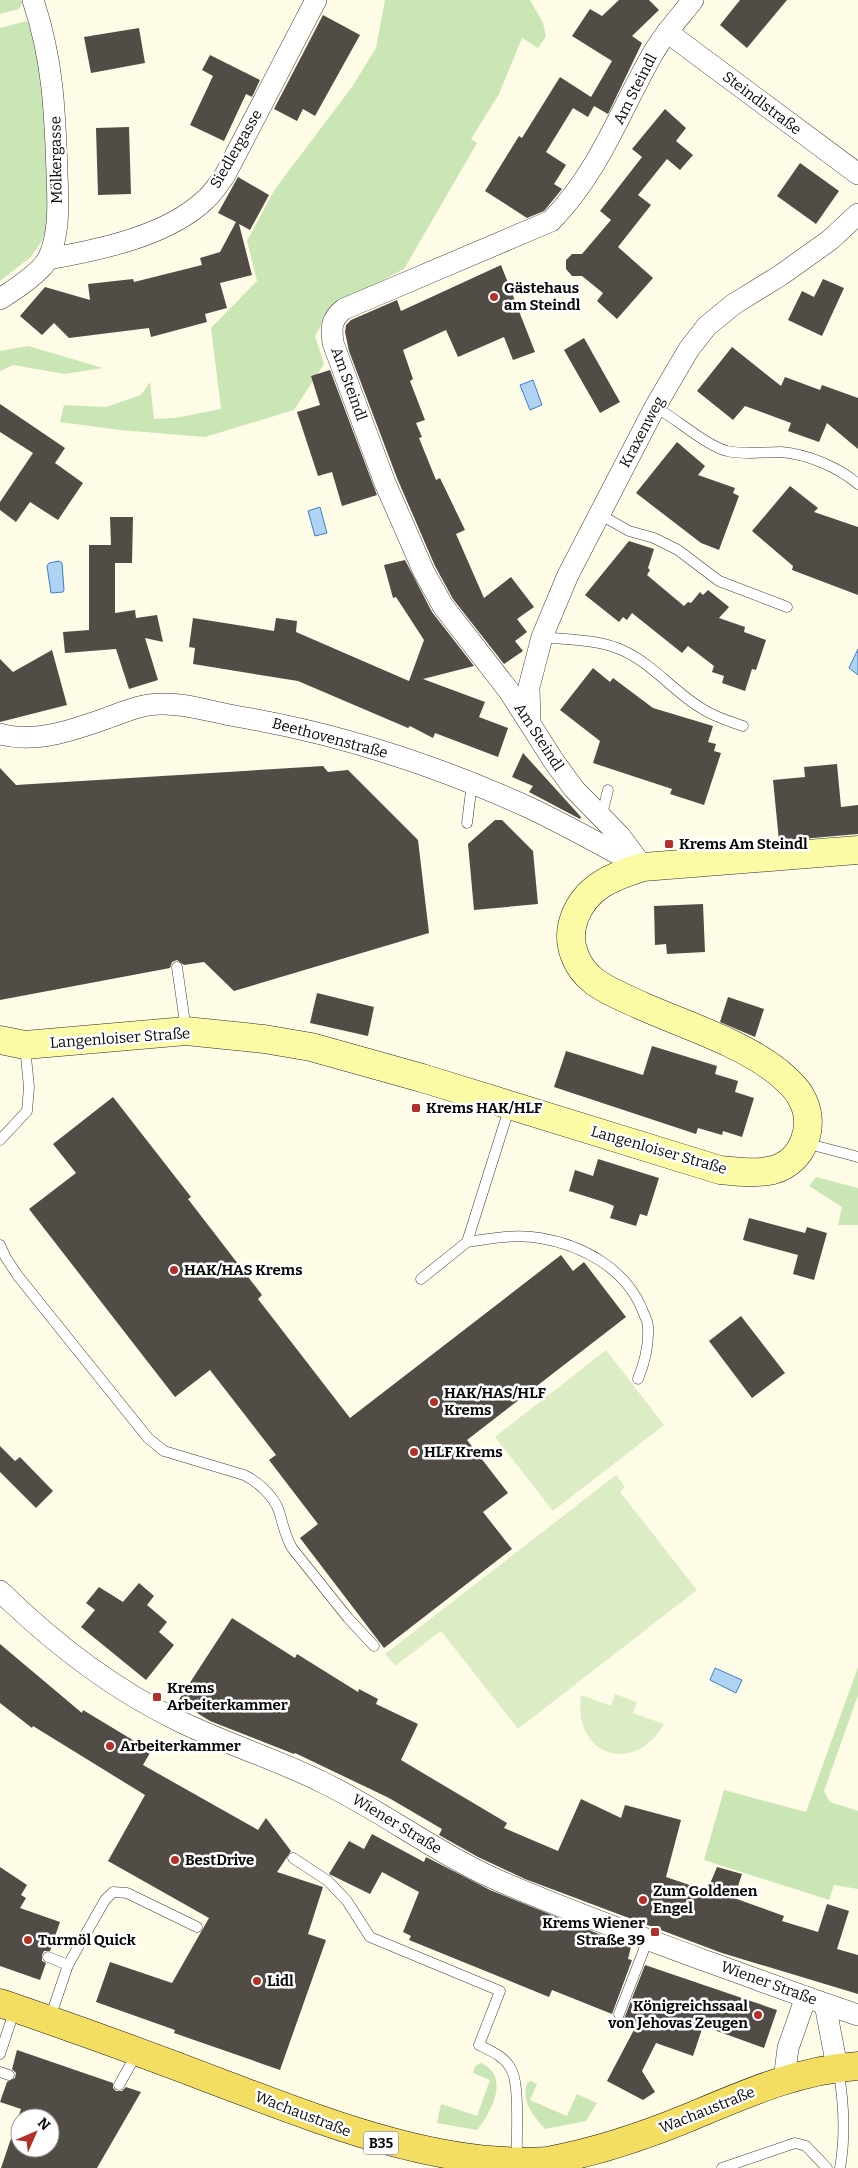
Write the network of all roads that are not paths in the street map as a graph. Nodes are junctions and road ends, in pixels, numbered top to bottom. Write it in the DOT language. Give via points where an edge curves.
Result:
graph roads {
  1 [pos="33,0"];
  2 [pos="316,0"];
  3 [pos="693,0"];
  4 [pos="667,32"];
  5 [pos="858,174"];
  6 [pos="858,214"];
  7 [pos="48,258"];
  8 [pos="0,299"];
  9 [pos="655,407"];
  10 [pos="858,484"];
  11 [pos="599,514"];
  12 [pos="787,607"];
  13 [pos="542,638"];
  14 [pos="530,721"];
  15 [pos="743,726"];
  16 [pos="0,734"];
  17 [pos="472,783"];
  18 [pos="608,790"];
  19 [pos="601,819"];
  20 [pos="467,823"];
  21 [pos="858,850"];
  22 [pos="643,867"];
  23 [pos="177,967"];
  24 [pos="186,1031"];
  25 [pos="13,1042"];
  26 [pos="511,1105"];
  27 [pos="0,1140"];
  28 [pos="805,1143"];
  29 [pos="858,1157"];
  30 [pos="467,1242"];
  31 [pos="0,1245"];
  32 [pos="422,1279"];
  33 [pos="638,1379"];
  34 [pos="0,1591"];
  35 [pos="374,1646"];
  36 [pos="294,1858"];
  37 [pos="197,1926"];
  38 [pos="648,1939"];
  39 [pos="48,1957"];
  40 [pos="68,1964"];
  41 [pos="816,2000"];
  42 [pos="8,2005"];
  43 [pos="619,2014"];
  44 [pos="858,2015"];
  45 [pos="50,2020"];
  46 [pos="138,2052"];
  47 [pos="0,2054"];
  48 [pos="848,2067"];
  49 [pos="784,2080"];
  50 [pos="119,2085"];
  51 [pos="517,2167"];
  52 [pos="722,2168"];
  53 [pos="828,2168"];
  54 [pos="840,2168"];
  1 -- 7 [label="street, Mölkergasse" via="47,50 55,100 56,235"];
  2 -- 7 [label="street, Siedlergasse" via="226,175 208,198 173,223 102,250"];
  3 -- 4 [label="street, Am Steindl"];
  4 -- 5 [label="street, Steindlstraße"];
  4 -- 14 [label="street, Am Steindl" via="652,54 599,159 571,201 552,221 344,310 335,316 331,327 333,342 385,483 424,572 443,606"];
  6 -- 9 [label="street, Kraxenweg" via="830,240 734,304 707,326 689,349"];
  7 -- 8 [label="street, Mölkergasse" via="19,287"];
  9 -- 10 [label="lane" via="715,447 805,457 847,475"];
  9 -- 11 [label="street, Kraxenweg"];
  11 -- 12 [label="lane" via="629,531 654,538 678,550 719,582"];
  11 -- 13 [label="street, Kraxenweg"];
  13 -- 14 [label="street, Kraxenweg" via="528,687"];
  13 -- 15 [label="lane" via="598,642 623,651 650,668 699,708"];
  14 -- 19 [label="street, Am Steindl" via="552,760"];
  16 -- 17 [label="street, Beethovenstraße" via="15,738 42,736 90,724 140,706 162,704 289,725 363,745"];
  17 -- 20 [label="lane"];
  17 -- 22 [label="street, Beethovenstraße" via="530,808"];
  18 -- 19 [label="lane"];
  19 -- 22 [label="street, Am Steindl" via="620,836"];
  21 -- 22 [label="street"];
  22 -- 28 [label="street" via="617,875 595,888 578,907 570,931 574,958 594,982 758,1057 780,1073 802,1097 808,1119"];
  23 -- 24 [label="lane"];
  24 -- 25 [label="street, Langenloiser Straße"];
  24 -- 26 [label="street, Langenloiser Straße" via="310,1047"];
  25 -- 27 [label="lane" via="29,1087 27,1111"];
  26 -- 28 [label="street, Langenloiser Straße" via="720,1170 750,1174 774,1169 792,1160"];
  26 -- 30 [label="lane"];
  28 -- 29 [label="lane"];
  30 -- 32 [label="lane"];
  30 -- 33 [label="lane" via="506,1236 539,1238 574,1246 606,1263 635,1292 648,1325 647,1356"];
  31 -- 35 [label="lane" via="18,1276 148,1438 164,1451 244,1474 256,1481 278,1509 292,1548"];
  34 -- 38 [label="street, Wiener Straße" via="95,1671 146,1703 356,1799 495,1879"];
  36 -- 51 [label="lane" via="328,1881 370,1937 500,1991 478,2045 501,2056 512,2071 516,2094"];
  37 -- 40 [label="lane" via="127,1893 113,1892 105,1900"];
  38 -- 41 [label="street, Wiener Straße"];
  38 -- 43 [label="lane"];
  39 -- 40 [label="lane"];
  40 -- 45 [label="lane"];
  41 -- 44 [label="street, Wiener Straße"];
  41 -- 48 [label="street, Wiener Straße"];
  41 -- 49 [label="street" via="788,2048"];
  42 -- 45 [label="main road, Wachaustraße / B35"];
  42 -- 47 [label="lane"];
  45 -- 46 [label="main road, Wachaustraße / B35"];
  46 -- 50 [label="lane"];
  46 -- 51 [label="main road, Wachaustraße / B35" via="402,2150 451,2162"];
  48 -- 49 [label="main road, Wachaustraße / B35"];
  48 -- 54 [label="lane" via="845,2143"];
  49 -- 51 [label="main road, Wachaustraße / B35" via="620,2144"];
  52 -- 53 [label="lane" via="795,2143 806,2146"];
}
